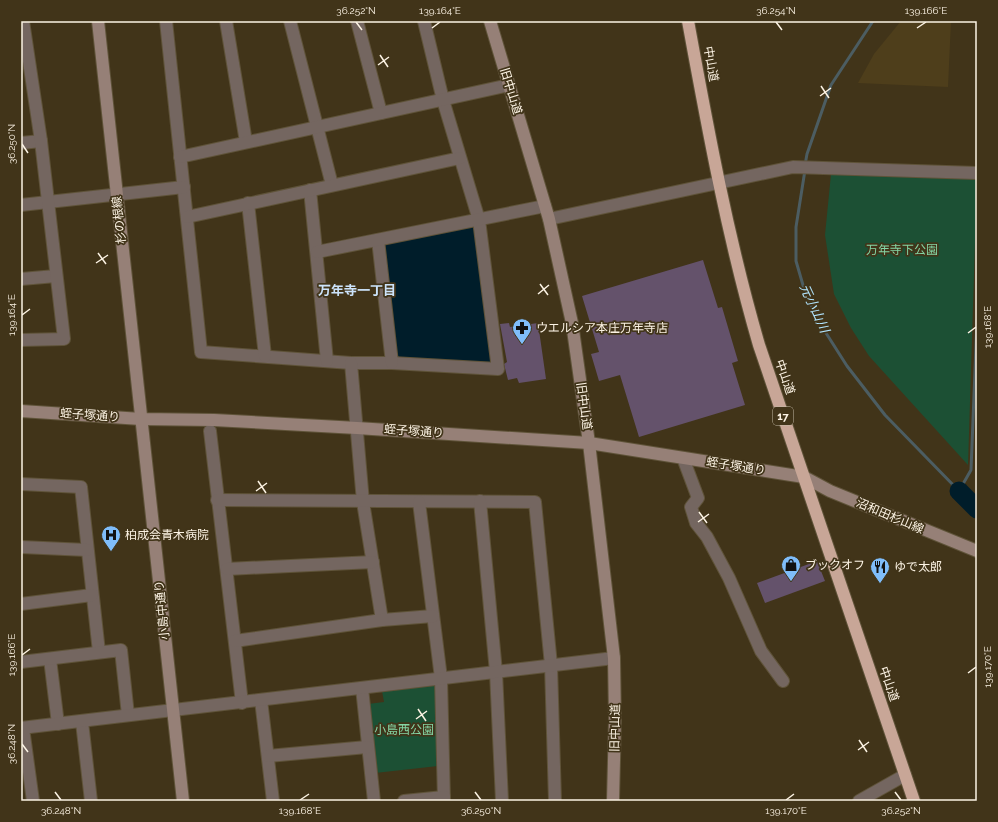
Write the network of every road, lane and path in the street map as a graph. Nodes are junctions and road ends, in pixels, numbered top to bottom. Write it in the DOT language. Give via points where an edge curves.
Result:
graph roads {
  1 [pos="23,21"];
  2 [pos="98,21"];
  3 [pos="166,21"];
  4 [pos="226,21"];
  5 [pos="290,21"];
  6 [pos="357,21"];
  7 [pos="424,21"];
  8 [pos="490,21"];
  9 [pos="688,21"];
  10 [pos="509,85"];
  11 [pos="443,100"];
  12 [pos="381,113"];
  13 [pos="317,126"];
  14 [pos="41,141"];
  15 [pos="246,142"];
  16 [pos="21,143"];
  17 [pos="180,157"];
  18 [pos="460,158"];
  19 [pos="977,173"];
  20 [pos="718,183"];
  21 [pos="332,185"];
  22 [pos="184,187"];
  23 [pos="310,190"];
  24 [pos="116,195"];
  25 [pos="49,202"];
  26 [pos="248,203"];
  27 [pos="21,205"];
  28 [pos="545,206"];
  29 [pos="187,217"];
  30 [pos="549,219"];
  31 [pos="479,220"];
  32 [pos="378,240"];
  33 [pos="317,252"];
  34 [pos="56,276"];
  35 [pos="21,279"];
  36 [pos="21,340"];
  37 [pos="264,356"];
  38 [pos="327,361"];
  39 [pos="350,363"];
  40 [pos="392,363"];
  41 [pos="21,411"];
  42 [pos="140,419"];
  43 [pos="357,428"];
  44 [pos="210,431"];
  45 [pos="589,443"];
  46 [pos="683,458"];
  47 [pos="804,477"];
  48 [pos="21,484"];
  49 [pos="217,500"];
  50 [pos="480,501"];
  51 [pos="363,502"];
  52 [pos="419,502"];
  53 [pos="21,547"];
  54 [pos="87,550"];
  55 [pos="977,551"];
  56 [pos="373,562"];
  57 [pos="227,569"];
  58 [pos="92,595"];
  59 [pos="21,604"];
  60 [pos="433,616"];
  61 [pos="382,620"];
  62 [pos="235,641"];
  63 [pos="99,652"];
  64 [pos="614,658"];
  65 [pos="50,659"];
  66 [pos="21,662"];
  67 [pos="551,665"];
  68 [pos="496,672"];
  69 [pos="440,678"];
  70 [pos="783,681"];
  71 [pos="362,688"];
  72 [pos="261,700"];
  73 [pos="242,703"];
  74 [pos="173,711"];
  75 [pos="128,715"];
  76 [pos="82,722"];
  77 [pos="58,724"];
  78 [pos="22,728"];
  79 [pos="367,747"];
  80 [pos="268,756"];
  81 [pos="905,775"];
  82 [pos="444,799"];
  83 [pos="33,801"];
  84 [pos="91,801"];
  85 [pos="183,801"];
  86 [pos="273,801"];
  87 [pos="374,801"];
  88 [pos="404,801"];
  89 [pos="502,801"];
  90 [pos="555,801"];
  91 [pos="613,801"];
  92 [pos="859,801"];
  93 [pos="914,801"];
  1 -- 14 [label="street"];
  2 -- 24 [label="street, 杉の根線"];
  3 -- 17 [label="street"];
  4 -- 15 [label="street"];
  5 -- 13 [label="street"];
  6 -- 12 [label="street"];
  7 -- 11 [label="street"];
  8 -- 10 [label="street, 旧中山道"];
  9 -- 20 [label="highway, 中山道 / 17"];
  10 -- 11 [label="street"];
  10 -- 28 [label="street, 旧中山道"];
  11 -- 12 [label="street"];
  11 -- 18 [label="street"];
  12 -- 13 [label="street"];
  13 -- 15 [label="street"];
  13 -- 21 [label="street"];
  14 -- 16 [label="street"];
  14 -- 25 [label="street"];
  15 -- 17 [label="street"];
  17 -- 22 [label="street"];
  18 -- 21 [label="street"];
  18 -- 31 [label="street"];
  19 -- 20 [label="street" via="797,167"];
  20 -- 30 [label="street"];
  20 -- 47 [label="highway, 中山道 / 17" via="745,299"];
  21 -- 23 [label="street"];
  22 -- 24 [label="street"];
  22 -- 29 [label="street"];
  23 -- 26 [label="street"];
  23 -- 33 [label="street"];
  24 -- 25 [label="street"];
  24 -- 42 [label="street, 杉の根線"];
  25 -- 27 [label="street"];
  25 -- 34 [label="street"];
  26 -- 29 [label="street"];
  26 -- 37 [label="street"];
  28 -- 30 [label="street, 旧中山道"];
  28 -- 31 [label="street"];
  29 -- 37 [label="street" via="201,352"];
  30 -- 45 [label="street, 旧中山道" via="572,323"];
  31 -- 32 [label="street"];
  31 -- 40 [label="street" via="498,369"];
  32 -- 33 [label="street"];
  32 -- 40 [label="street"];
  33 -- 38 [label="street"];
  34 -- 35 [label="street"];
  34 -- 36 [label="street" via="64,339"];
  37 -- 38 [label="street"];
  38 -- 39 [label="street"];
  39 -- 40 [label="street"];
  39 -- 43 [label="street"];
  41 -- 42 [label="street, 蛭子塚通り"];
  42 -- 43 [label="street, 蛭子塚通り" via="214,420"];
  42 -- 74 [label="street, 小島中通り"];
  43 -- 45 [label="street, 蛭子塚通り"];
  43 -- 51 [label="street"];
  44 -- 49 [label="street"];
  45 -- 46 [label="street, 蛭子塚通り"];
  45 -- 64 [label="street, 旧中山道"];
  46 -- 47 [label="street, 蛭子塚通り"];
  46 -- 70 [label="street" via="698,498 691,506 696,523 707,537 729,578 761,651"];
  47 -- 55 [label="street, 沼和田杉山線" via="830,491"];
  47 -- 81 [label="highway, 中山道 / 17"];
  48 -- 54 [label="street" via="81,487"];
  49 -- 51 [label="street"];
  49 -- 57 [label="street"];
  50 -- 52 [label="street"];
  50 -- 67 [label="street" via="535,502"];
  50 -- 68 [label="street"];
  51 -- 52 [label="street"];
  51 -- 56 [label="street"];
  52 -- 60 [label="street"];
  53 -- 54 [label="street"];
  54 -- 58 [label="street"];
  56 -- 57 [label="street"];
  56 -- 61 [label="street"];
  57 -- 62 [label="street"];
  58 -- 59 [label="street"];
  58 -- 63 [label="street"];
  60 -- 61 [label="street"];
  60 -- 69 [label="street"];
  61 -- 62 [label="street"];
  62 -- 73 [label="street"];
  63 -- 65 [label="street"];
  63 -- 75 [label="street" via="121,650"];
  64 -- 67 [label="street"];
  64 -- 91 [label="street, 旧中山道"];
  65 -- 66 [label="street"];
  65 -- 77 [label="street"];
  67 -- 68 [label="street"];
  67 -- 90 [label="street"];
  68 -- 69 [label="street"];
  68 -- 89 [label="street"];
  69 -- 71 [label="street"];
  69 -- 82 [label="street"];
  71 -- 72 [label="street"];
  71 -- 79 [label="street"];
  72 -- 73 [label="street"];
  72 -- 80 [label="street"];
  73 -- 74 [label="street"];
  74 -- 75 [label="street"];
  74 -- 85 [label="street, 小島中通り"];
  75 -- 76 [label="street"];
  76 -- 77 [label="street"];
  76 -- 84 [label="street"];
  77 -- 78 [label="street"];
  78 -- 83 [label="street"];
  79 -- 80 [label="street"];
  79 -- 87 [label="street"];
  80 -- 86 [label="street"];
  81 -- 92 [label="street"];
  81 -- 93 [label="highway, 中山道 / 17"];
  82 -- 88 [label="street"];
}
